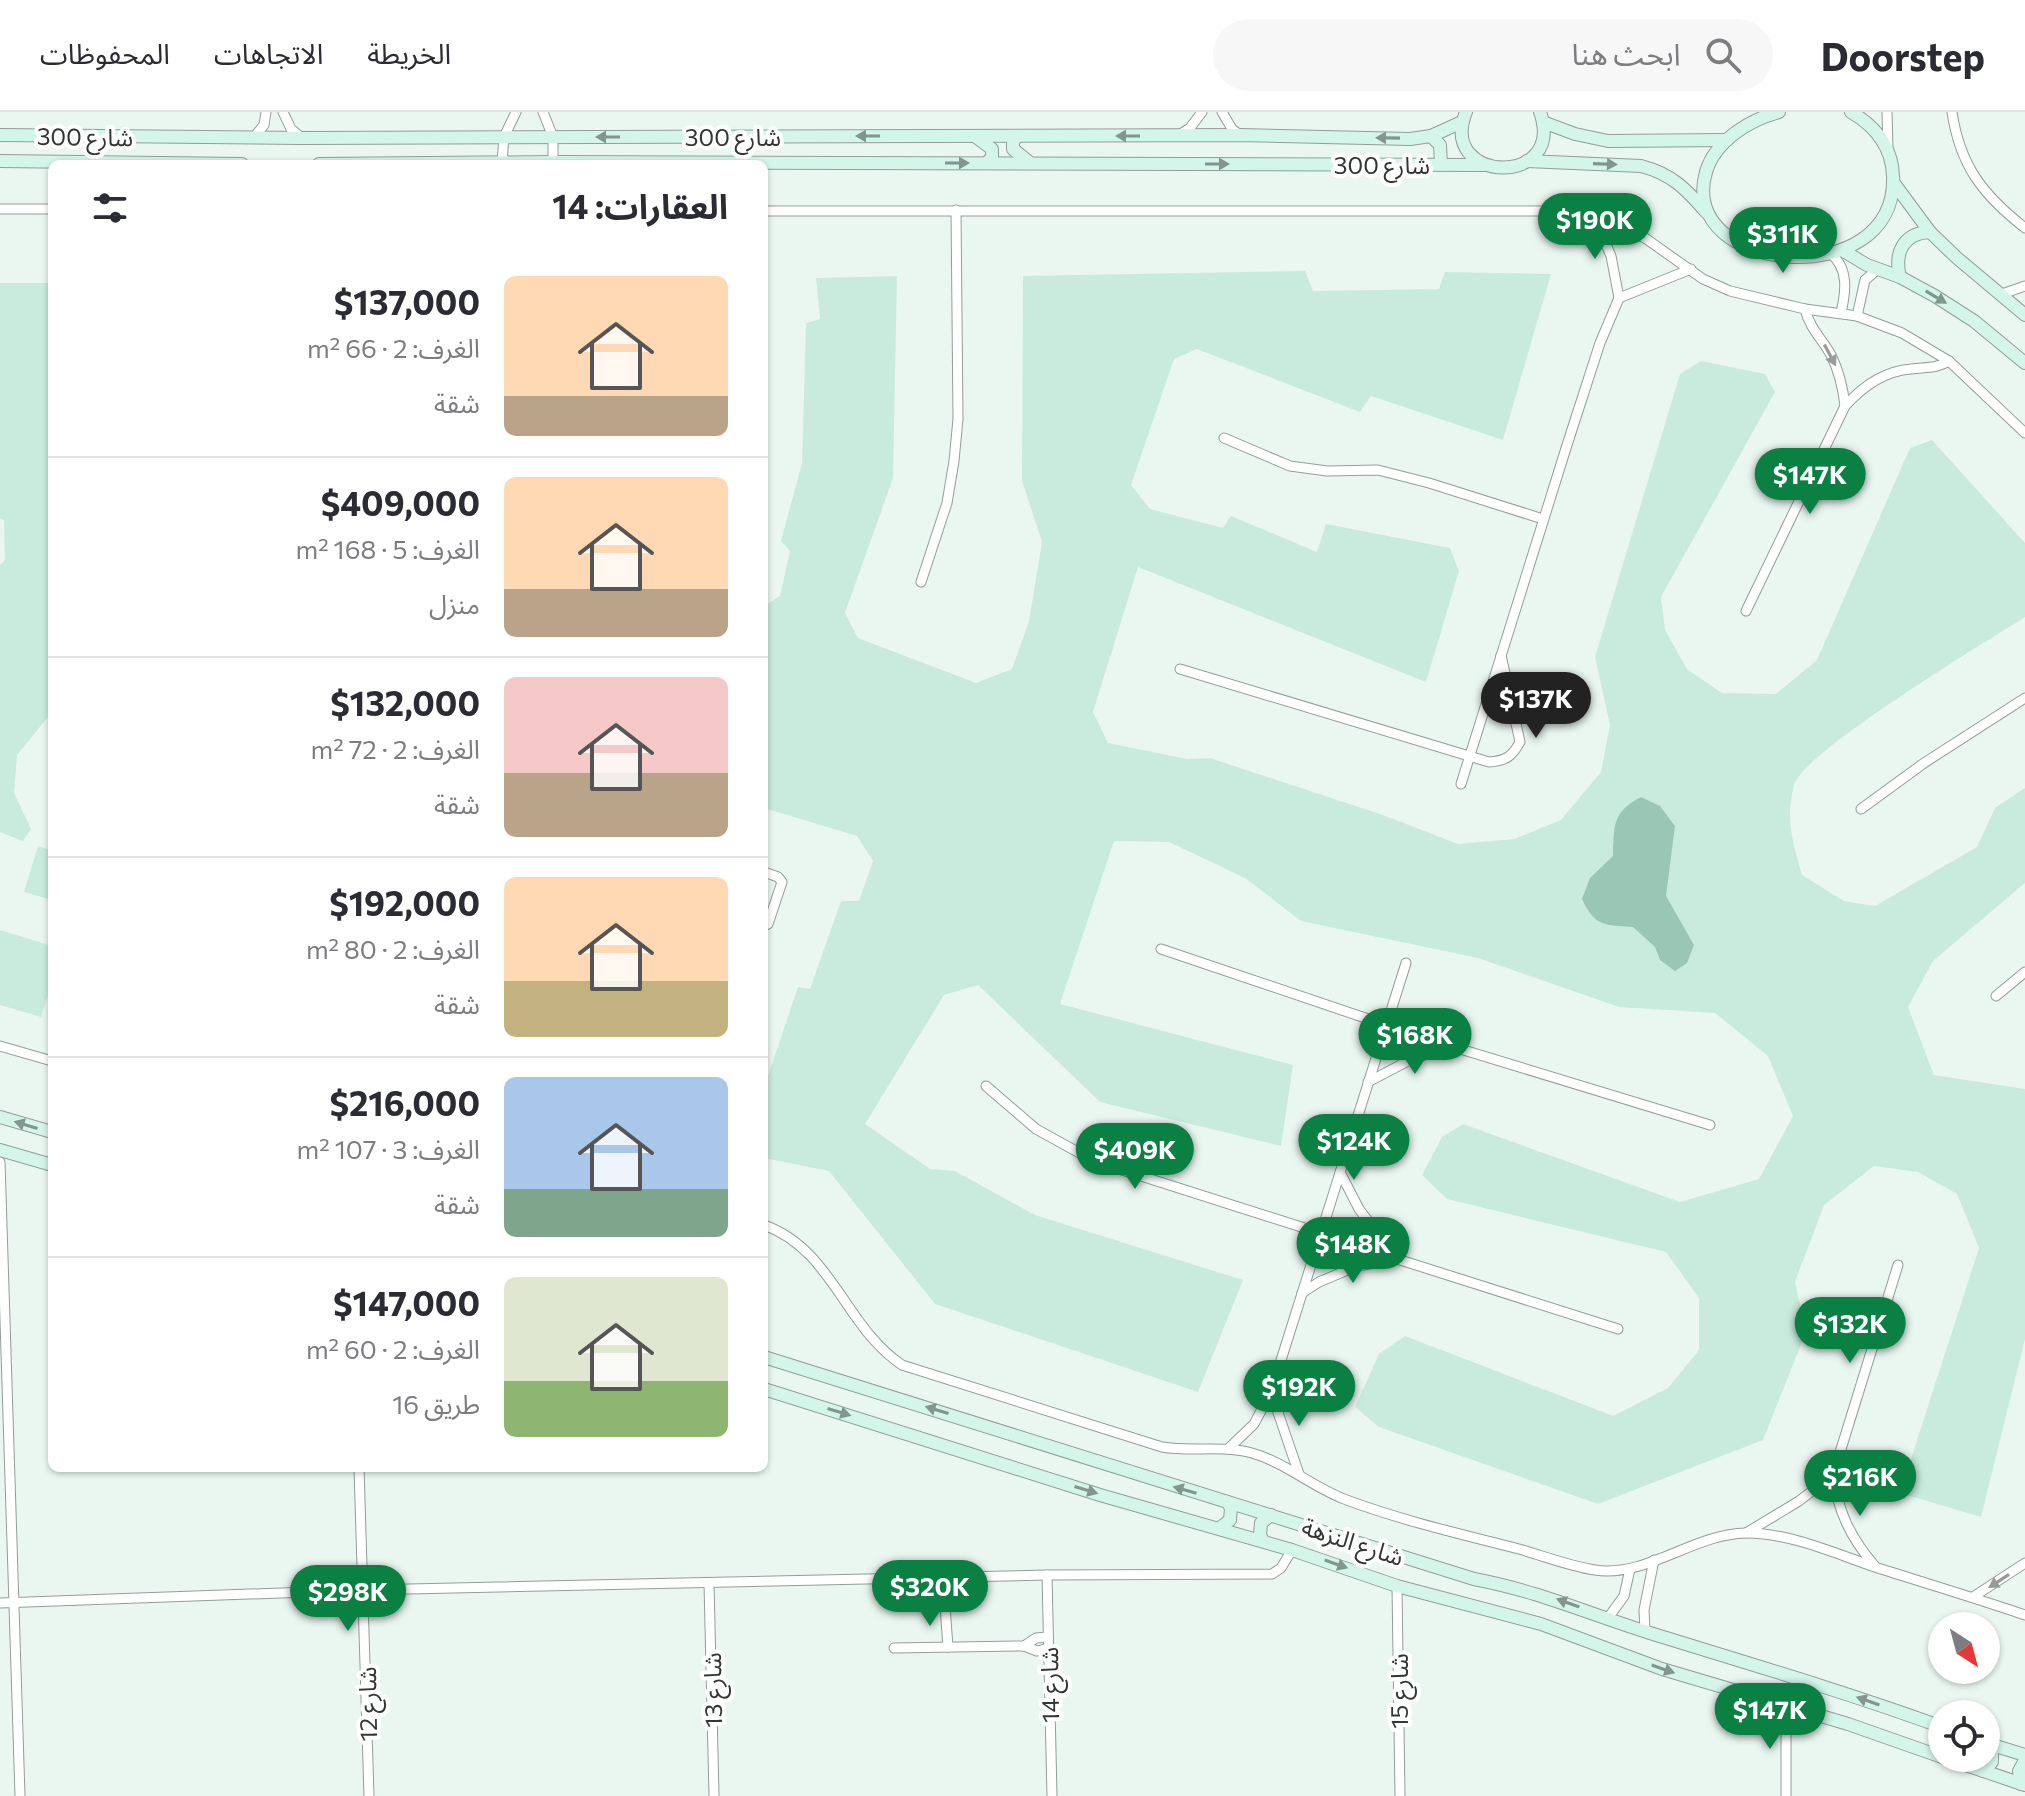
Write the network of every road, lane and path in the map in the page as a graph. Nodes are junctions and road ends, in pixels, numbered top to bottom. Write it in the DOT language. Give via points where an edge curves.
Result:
graph roads {
  1 [pos="266,112"];
  2 [pos="283,112"];
  3 [pos="516,112"];
  4 [pos="543,112"];
  5 [pos="1204,112"];
  6 [pos="1221,112"];
  7 [pos="1779,112"];
  8 [pos="1851,112"];
  9 [pos="1887,112"];
  10 [pos="1952,112"];
  11 [pos="1464,117"];
  12 [pos="1542,117"];
  13 [pos="0,135"];
  14 [pos="1179,135"];
  15 [pos="1240,135"];
  16 [pos="1017,136"];
  17 [pos="1431,136"];
  18 [pos="254,137"];
  19 [pos="504,137"];
  20 [pos="553,137"];
  21 [pos="976,137"];
  22 [pos="302,138"];
  23 [pos="1727,140"];
  24 [pos="1888,153"];
  25 [pos="502,160"];
  26 [pos="553,160"];
  27 [pos="0,161"];
  28 [pos="1527,161"];
  29 [pos="48,162"];
  30 [pos="768,162"];
  31 [pos="986,163"];
  32 [pos="1032,164"];
  33 [pos="1441,164"];
  34 [pos="1484,165"];
  35 [pos="1893,182"];
  36 [pos="0,209"];
  37 [pos="48,209"];
  38 [pos="956,210"];
  39 [pos="768,211"];
  40 [pos="1594,217"];
  41 [pos="1714,221"];
  42 [pos="2025,228"];
  43 [pos="1930,232"];
  44 [pos="1836,252"];
  45 [pos="1691,269"];
  46 [pos="1878,269"];
  47 [pos="1900,277"];
  48 [pos="2025,286"];
  49 [pos="2002,294"];
  50 [pos="1619,298"];
  51 [pos="1805,309"];
  52 [pos="1841,313"];
  53 [pos="2025,315"];
  54 [pos="1857,316"];
  55 [pos="1949,361"];
  56 [pos="2025,363"];
  57 [pos="1845,406"];
  58 [pos="2025,433"];
  59 [pos="1224,438"];
  60 [pos="1543,519"];
  61 [pos="921,582"];
  62 [pos="1746,611"];
  63 [pos="1501,653"];
  64 [pos="1180,669"];
  65 [pos="2025,698"];
  66 [pos="1469,757"];
  67 [pos="1461,784"];
  68 [pos="1861,809"];
  69 [pos="768,873"];
  70 [pos="768,924"];
  71 [pos="1161,949"];
  72 [pos="1406,963"];
  73 [pos="2025,972"];
  74 [pos="1996,996"];
  75 [pos="1387,1020"];
  76 [pos="1451,1045"];
  77 [pos="0,1046"];
  78 [pos="48,1060"];
  79 [pos="1368,1082"];
  80 [pos="986,1086"];
  81 [pos="0,1117"];
  82 [pos="1710,1125"];
  83 [pos="48,1131"];
  84 [pos="0,1150"];
  85 [pos="0,1162"];
  86 [pos="48,1164"];
  87 [pos="1340,1172"];
  88 [pos="768,1227"];
  89 [pos="1320,1233"];
  90 [pos="1397,1259"];
  91 [pos="1898,1265"];
  92 [pos="1302,1293"];
  93 [pos="1618,1329"];
  94 [pos="768,1358"];
  95 [pos="768,1390"];
  96 [pos="1271,1392"];
  97 [pos="1228,1449"];
  98 [pos="359,1472"];
  99 [pos="1299,1474"];
  100 [pos="1833,1475"];
  101 [pos="1228,1503"];
  102 [pos="1271,1515"];
  103 [pos="1220,1528"];
  104 [pos="1745,1533"];
  105 [pos="1263,1541"];
  106 [pos="1292,1550"];
  107 [pos="1654,1560"];
  108 [pos="2025,1563"];
  109 [pos="1875,1567"];
  110 [pos="1630,1569"];
  111 [pos="1047,1575"];
  112 [pos="709,1583"];
  113 [pos="1397,1586"];
  114 [pos="364,1590"];
  115 [pos="1973,1597"];
  116 [pos="13,1602"];
  117 [pos="0,1603"];
  118 [pos="945,1606"];
  119 [pos="2025,1615"];
  120 [pos="1608,1618"];
  121 [pos="1645,1631"];
  122 [pos="1048,1637"];
  123 [pos="1024,1646"];
  124 [pos="948,1647"];
  125 [pos="894,1648"];
  126 [pos="1049,1648"];
  127 [pos="1786,1706"];
  128 [pos="1928,1722"];
  129 [pos="2000,1748"];
  130 [pos="1928,1753"];
  131 [pos="2025,1757"];
  132 [pos="1986,1772"];
  133 [pos="2023,1784"];
  134 [pos="20,1796"];
  135 [pos="369,1796"];
  136 [pos="714,1796"];
  137 [pos="1052,1796"];
  138 [pos="1400,1796"];
  139 [pos="1786,1796"];
  1 -- 18 [label="street"];
  2 -- 22 [label="street"];
  3 -- 19 [label="street"];
  4 -- 20 [label="street"];
  5 -- 6 [label="street"];
  5 -- 14 [label="street"];
  6 -- 15 [label="street"];
  7 -- 23 [label="street"];
  8 -- 24 [label="street" via="1877,133"];
  9 -- 24 [label="street"];
  10 -- 42 [label="street" via="1956,141 1974,179"];
  11 -- 17 [label="street, شارع 300"];
  11 -- 34 [label="street" via="1465,143"];
  12 -- 23 [label="street" via="1575,134 1608,141"];
  12 -- 28 [label="street" via="1541,144"];
  13 -- 18 [label="street, شارع 300"];
  14 -- 15 [label="street, شارع 300"];
  14 -- 16 [label="street, شارع 300, one-way"];
  17 -- 15 [label="street, شارع 300, one-way"];
  16 -- 21 [label="street, شارع 300"];
  16 -- 32 [label="street" via="1013,149"];
  17 -- 33 [label="street" via="1440,145"];
  18 -- 22 [label="street, شارع 300"];
  19 -- 20 [label="street, شارع 300"];
  19 -- 22 [label="street, شارع 300"];
  19 -- 25 [label="street"];
  21 -- 20 [label="street, شارع 300, one-way"];
  20 -- 26 [label="street"];
  21 -- 31 [label="street" via="992,149"];
  23 -- 41 [label="street" via="1704,178 1704,196"];
  24 -- 35 [label="street"];
  27 -- 29 [label="street, شارع 300"];
  28 -- 34 [label="street, شارع 300" via="1502,169"];
  28 -- 41 [label="street, one-way" via="1659,170 1688,190"];
  30 -- 31 [label="street, شارع 300, one-way"];
  31 -- 32 [label="street, شارع 300"];
  32 -- 33 [label="street, شارع 300, one-way"];
  33 -- 34 [label="street, شارع 300"];
  35 -- 43 [label="street"];
  35 -- 44 [label="street" via="1878,224"];
  36 -- 37 [label="street"];
  38 -- 39 [label="street"];
  38 -- 40 [label="street" via="1537,210"];
  38 -- 61 [label="street" via="958,419 940,529"];
  40 -- 45 [label="street" via="1645,238"];
  40 -- 50 [label="street" via="1611,256"];
  41 -- 44 [label="street" via="1733,240 1763,253 1801,257"];
  43 -- 47 [label="street" via="1910,237 1900,248"];
  43 -- 49 [label="street"];
  44 -- 46 [label="street"];
  44 -- 52 [label="street" via="1844,272"];
  45 -- 50 [label="street"];
  45 -- 51 [label="street" via="1730,291"];
  46 -- 47 [label="street"];
  46 -- 54 [label="street" via="1865,280"];
  47 -- 56 [label="street, one-way" via="1974,321"];
  48 -- 49 [label="street"];
  49 -- 53 [label="street"];
  50 -- 60 [label="street"];
  51 -- 52 [label="street"];
  51 -- 57 [label="street, one-way" via="1830,353"];
  52 -- 54 [label="street"];
  54 -- 55 [label="street" via="1902,333"];
  55 -- 57 [label="street" via="1891,373 1866,386"];
  55 -- 58 [label="street"];
  57 -- 62 [label="street"];
  59 -- 60 [label="street" via="1290,466 1378,470"];
  60 -- 63 [label="street"];
  63 -- 66 [label="street"];
  63 -- 66 [label="street" via="1520,742 1502,761"];
  64 -- 66 [label="street"];
  65 -- 68 [label="street"];
  66 -- 67 [label="street"];
  69 -- 70 [label="street" via="782,882"];
  71 -- 75 [label="street"];
  72 -- 75 [label="street"];
  73 -- 74 [label="street"];
  75 -- 76 [label="street"];
  75 -- 79 [label="street"];
  76 -- 79 [label="street"];
  76 -- 82 [label="street"];
  77 -- 78 [label="street"];
  79 -- 87 [label="street"];
  80 -- 89 [label="street" via="1036,1129 1094,1161"];
  83 -- 81 [label="street, one-way"];
  84 -- 86 [label="street"];
  85 -- 116 [label="street"];
  87 -- 89 [label="street"];
  87 -- 90 [label="street" via="1364,1218"];
  88 -- 97 [label="street" via="812,1255 884,1353 902,1365 1162,1447"];
  89 -- 92 [label="street"];
  90 -- 92 [label="street" via="1337,1273"];
  90 -- 93 [label="street"];
  91 -- 100 [label="street"];
  92 -- 96 [label="street"];
  101 -- 94 [label="street, شارع النزهة, one-way"];
  95 -- 103 [label="street, شارع النزهة, one-way"];
  96 -- 97 [label="street" via="1254,1424"];
  96 -- 99 [label="street"];
  97 -- 99 [label="street" via="1265,1457"];
  98 -- 114 [label="street, شارع 12"];
  99 -- 110 [label="street" via="1343,1499 1439,1528 1591,1570"];
  100 -- 104 [label="street"];
  100 -- 109 [label="street" via="1845,1525"];
  101 -- 102 [label="street, شارع النزهة"];
  101 -- 103 [label="street" via="1230,1520"];
  102 -- 105 [label="street" via="1261,1523"];
  120 -- 102 [label="street, شارع النزهة, one-way"];
  103 -- 105 [label="street, شارع النزهة"];
  104 -- 107 [label="street"];
  104 -- 109 [label="street" via="1798,1542"];
  105 -- 106 [label="street, شارع النزهة"];
  106 -- 111 [label="street" via="1272,1574"];
  106 -- 113 [label="street, شارع النزهة, one-way"];
  107 -- 110 [label="street"];
  107 -- 121 [label="street"];
  108 -- 115 [label="street, one-way"];
  109 -- 115 [label="street"];
  110 -- 120 [label="street" via="1624,1596"];
  111 -- 112 [label="street"];
  111 -- 122 [label="street, شارع 14"];
  112 -- 114 [label="street"];
  112 -- 136 [label="street, شارع 13"];
  113 -- 127 [label="street, شارع النزهة, one-way" via="1541,1624 1676,1674"];
  113 -- 138 [label="street, شارع 15"];
  114 -- 116 [label="street"];
  114 -- 135 [label="street, شارع 12"];
  115 -- 119 [label="street"];
  116 -- 117 [label="street"];
  116 -- 134 [label="street"];
  118 -- 124 [label="street"];
  120 -- 121 [label="street, شارع النزهة"];
  128 -- 121 [label="street, شارع النزهة, one-way"];
  122 -- 123 [label="street"];
  122 -- 126 [label="street, شارع 14"];
  123 -- 124 [label="street"];
  123 -- 126 [label="street"];
  124 -- 125 [label="street"];
  126 -- 137 [label="street, شارع 14"];
  127 -- 130 [label="street, شارع النزهة"];
  127 -- 139 [label="street"];
  129 -- 131 [label="street"];
  131 -- 133 [label="street" via="2019,1771"];
  132 -- 133 [label="street, شارع النزهة"];
}
